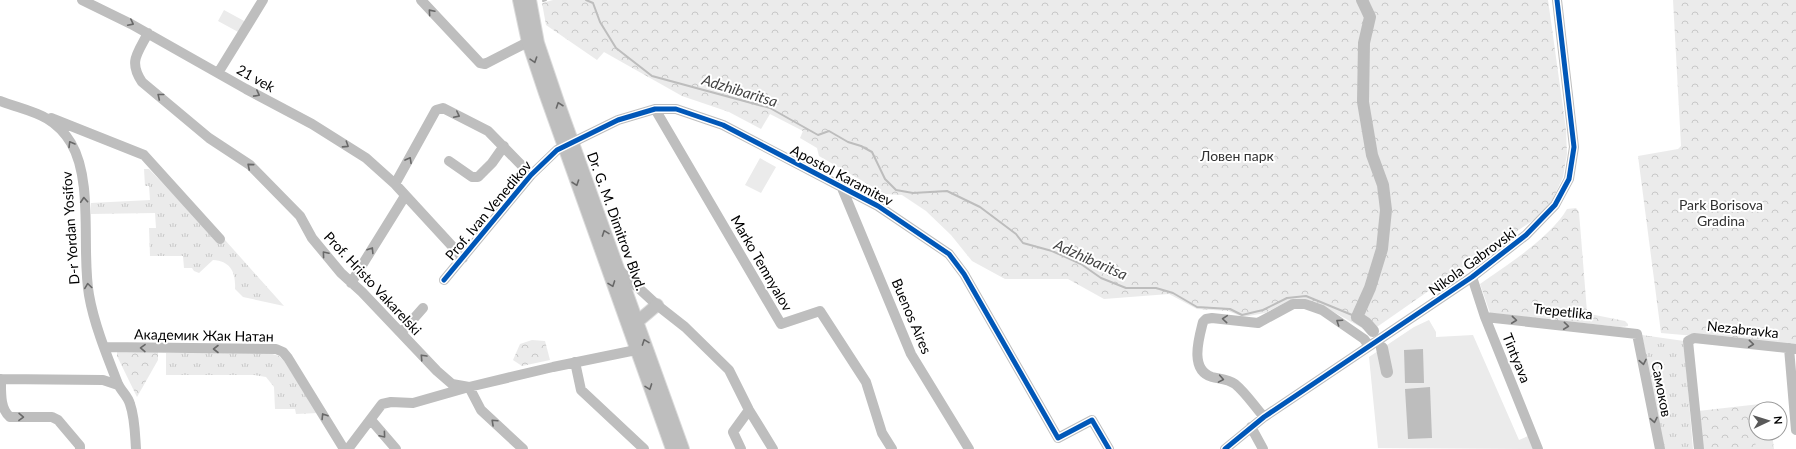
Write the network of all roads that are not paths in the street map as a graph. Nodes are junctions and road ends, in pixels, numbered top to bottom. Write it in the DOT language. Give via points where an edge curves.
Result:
graph roads {
  1 [pos="82,0"];
  2 [pos="263,0"];
  3 [pos="421,0"];
  4 [pos="519,0"];
  5 [pos="530,0"];
  6 [pos="1557,0"];
  7 [pos="148,33"];
  8 [pos="528,42"];
  9 [pos="218,73"];
  10 [pos="0,101"];
  11 [pos="655,108"];
  12 [pos="43,115"];
  13 [pos="568,144"];
  14 [pos="504,146"];
  15 [pos="449,161"];
  16 [pos="531,175"];
  17 [pos="395,184"];
  18 [pos="842,188"];
  19 [pos="405,196"];
  20 [pos="220,240"];
  21 [pos="463,258"];
  22 [pos="618,270"];
  23 [pos="1472,276"];
  24 [pos="444,280"];
  25 [pos="351,283"];
  26 [pos="657,305"];
  27 [pos="423,308"];
  28 [pos="1485,317"];
  29 [pos="637,322"];
  30 [pos="401,333"];
  31 [pos="1637,334"];
  32 [pos="1368,346"];
  33 [pos="105,347"];
  34 [pos="1792,348"];
  35 [pos="636,350"];
  36 [pos="575,362"];
  37 [pos="0,379"];
  38 [pos="118,385"];
  39 [pos="469,387"];
  40 [pos="749,410"];
  41 [pos="1264,417"];
  42 [pos="371,420"];
  43 [pos="1251,427"];
  44 [pos="1796,430"];
  45 [pos="80,449"];
  46 [pos="136,449"];
  47 [pos="344,449"];
  48 [pos="348,449"];
  49 [pos="396,449"];
  50 [pos="523,449"];
  51 [pos="644,449"];
  52 [pos="672,449"];
  53 [pos="683,449"];
  54 [pos="741,449"];
  55 [pos="773,449"];
  56 [pos="892,449"];
  57 [pos="969,449"];
  58 [pos="1109,449"];
  59 [pos="1225,449"];
  60 [pos="1262,449"];
  61 [pos="1538,449"];
  62 [pos="1660,449"];
  63 [pos="1699,449"];
  1 -- 7 [label="street, 21 vek, one-way"];
  2 -- 9 [label="street"];
  8 -- 3 [label="street, one-way" via="485,64 480,62"];
  4 -- 8 [label="main road, Dr. G. M. Dimitrov Blvd."];
  13 -- 5 [label="main road, Dr. G. M. Dimitrov Blvd., one-way" via="538,43"];
  6 -- 23 [label="street, Nikola Gabrovski" via="1573,130 1574,147 1569,179 1559,199 1544,219"];
  7 -- 9 [label="street, 21 vek"];
  25 -- 7 [label="street, Prof. Hristo Vakarelski, one-way" via="312,238 300,216 250,165 209,138 142,82 136,73 134,62"];
  8 -- 13 [label="main road, Dr. G. M. Dimitrov Blvd., one-way"];
  9 -- 17 [label="street, 21 vek, one-way" via="312,124 366,158"];
  10 -- 12 [label="street, D-r Yordan Yosifov"];
  11 -- 13 [label="street, Apostol Karamitev" via="618,120"];
  11 -- 18 [label="street, Apostol Karamitev" via="676,109 723,125"];
  11 -- 56 [label="street, Marko Temnyalov" via="781,324 820,312 866,382 882,433"];
  12 -- 20 [label="street" via="144,155"];
  33 -- 12 [label="street, D-r Yordan Yosifov, one-way" via="94,316 87,284 84,199 80,167 70,142 60,129"];
  13 -- 16 [label="street, Prof. Ivan Venedikov"];
  22 -- 13 [label="main road, Dr. G. M. Dimitrov Blvd., one-way"];
  13 -- 35 [label="main road, Dr. G. M. Dimitrov Blvd., one-way"];
  14 -- 15 [label="street" via="478,177 472,177"];
  14 -- 16 [label="street"];
  17 -- 14 [label="street, one-way" via="439,108 488,131"];
  16 -- 21 [label="street, Prof. Ivan Venedikov"];
  17 -- 19 [label="street, 21 vek"];
  18 -- 57 [label="street, Buenos Aires" via="882,278 911,354"];
  18 -- 58 [label="street, Apostol Karamitev" via="878,206 949,254 964,274 1058,438 1092,420"];
  19 -- 21 [label="street, 21 vek"];
  25 -- 19 [label="street, one-way"];
  21 -- 24 [label="street, Prof. Ivan Venedikov"];
  22 -- 26 [label="street"];
  22 -- 29 [label="main road, Dr. G. M. Dimitrov Blvd."];
  23 -- 28 [label="street, Tintyava"];
  23 -- 32 [label="street, Nikola Gabrovski"];
  25 -- 30 [label="street, Prof. Hristo Vakarelski"];
  26 -- 29 [label="main road"];
  26 -- 40 [label="street" via="685,327 729,370"];
  27 -- 30 [label="street"];
  28 -- 31 [label="street, Trepetlika, one-way"];
  28 -- 61 [label="street, Tintyava"];
  53 -- 29 [label="main road, Dr. G. M. Dimitrov Blvd., one-way"];
  39 -- 30 [label="street, Prof. Hristo Vakarelski, one-way" via="452,384"];
  31 -- 62 [label="street, Самоков, one-way"];
  32 -- 41 [label="street, Nikola Gabrovski"];
  32 -- 41 [label="street, one-way" via="1364,339 1322,310 1306,304 1292,304 1258,322 1206,319 1203,322 1196,353 1203,371 1236,385"];
  33 -- 38 [label="street, D-r Yordan Yosifov"];
  47 -- 33 [label="street, Академик Жак Натан, one-way" via="288,358 276,349"];
  34 -- 44 [label="street"];
  63 -- 34 [label="street, Nezabravka, one-way" via="1688,341 1694,338"];
  35 -- 36 [label="street, Prof. Hristo Vakarelski"];
  35 -- 52 [label="main road, Dr. G. M. Dimitrov Blvd., one-way"];
  36 -- 39 [label="street, Prof. Hristo Vakarelski"];
  36 -- 51 [label="street" via="581,390"];
  37 -- 38 [label="street" via="104,380"];
  37 -- 45 [label="street, one-way" via="1,409 5,414 10,417 52,417 58,420"];
  38 -- 46 [label="street, D-r Yordan Yosifov" via="131,404"];
  39 -- 42 [label="street, Prof. Hristo Vakarelski" via="413,403 382,404"];
  50 -- 39 [label="street, one-way" via="481,410"];
  40 -- 54 [label="street" via="733,432"];
  40 -- 55 [label="street"];
  41 -- 43 [label="street, Nikola Gabrovski"];
  42 -- 48 [label="street, Prof. Hristo Vakarelski"];
  42 -- 49 [label="street, one-way"];
  43 -- 59 [label="street, Nikola Gabrovski"];
  43 -- 60 [label="street"];
}
